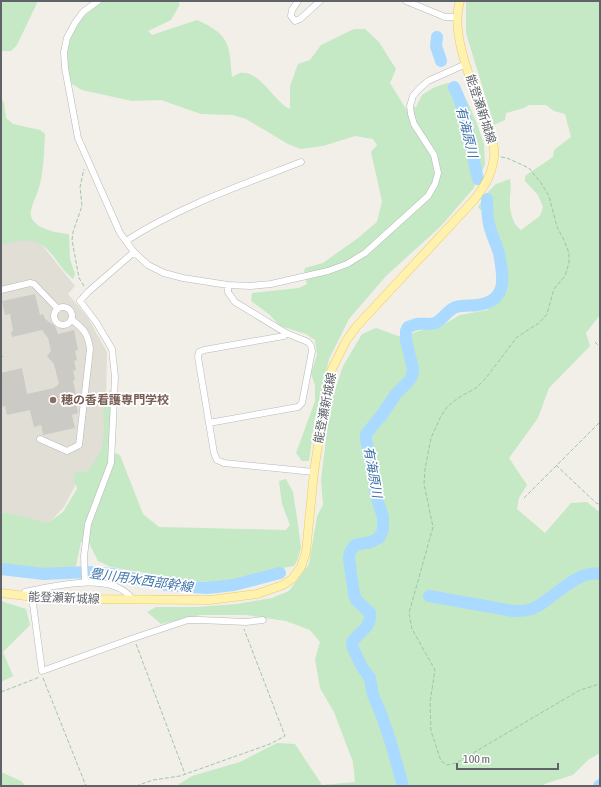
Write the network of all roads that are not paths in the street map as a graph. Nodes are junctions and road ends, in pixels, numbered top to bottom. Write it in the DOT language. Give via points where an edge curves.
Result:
graph roads {
  1 [pos="98,1"];
  2 [pos="298,1"];
  3 [pos="320,1"];
  4 [pos="406,1"];
  5 [pos="460,1"];
  6 [pos="458,18"];
  7 [pos="466,64"];
  8 [pos="301,162"];
  9 [pos="126,241"];
  10 [pos="134,252"];
  11 [pos="228,285"];
  12 [pos="1,290"];
  13 [pos="80,301"];
  14 [pos="58,309"];
  15 [pos="71,310"];
  16 [pos="72,320"];
  17 [pos="286,334"];
  18 [pos="209,423"];
  19 [pos="40,439"];
  20 [pos="314,472"];
  21 [pos="85,580"];
  22 [pos="1,593"];
  23 [pos="23,596"];
  24 [pos="34,597"];
  25 [pos="132,599"];
  26 [pos="262,620"];
  1 -- 9 [label="street" via="83,12 67,38 64,52 65,68 78,138 120,233"];
  2 -- 3 [label="street" via="291,16 295,21"];
  4 -- 6 [label="street" via="445,17"];
  5 -- 6 [label="main road, 能登瀬新城線"];
  6 -- 7 [label="main road, 能登瀬新城線" via="460,44"];
  7 -- 11 [label="street" via="428,81 413,96 410,106 414,124 434,155 438,174 428,196 396,226 364,253 347,264 328,271 271,284"];
  7 -- 20 [label="main road, 能登瀬新城線" via="491,137 495,155 491,173 474,200 356,327 346,341 331,370"];
  8 -- 9 [label="street" via="181,211"];
  9 -- 10 [label="street"];
  10 -- 11 [label="street" via="148,265 164,273"];
  10 -- 13 [label="street"];
  11 -- 17 [label="street" via="228,292 236,302"];
  12 -- 14 [label="street" via="34,284"];
  13 -- 15 [label="street"];
  13 -- 21 [label="street" via="112,349 115,377 112,463 88,524 84,556"];
  14 -- 15 [label="street" via="63,307"];
  14 -- 16 [label="street" via="54,316 58,324 68,325"];
  15 -- 16 [label="street"];
  16 -- 19 [label="street" via="85,331 90,349 79,445 66,451"];
  17 -- 18 [label="street" via="200,352 198,357"];
  17 -- 18 [label="street" via="308,342 312,351 302,403 298,408"];
  18 -- 20 [label="street" via="217,460 224,463"];
  20 -- 25 [label="main road, 能登瀬新城線" via="306,552 301,567 292,579 257,594 210,600"];
  21 -- 23 [label="street" via="25,592"];
  21 -- 25 [label="street" via="121,589"];
  22 -- 23 [label="main road, 能登瀬新城線"];
  23 -- 24 [label="main road, 能登瀬新城線"];
  24 -- 25 [label="main road, 能登瀬新城線"];
  24 -- 26 [label="street" via="42,671 188,620"];
}
